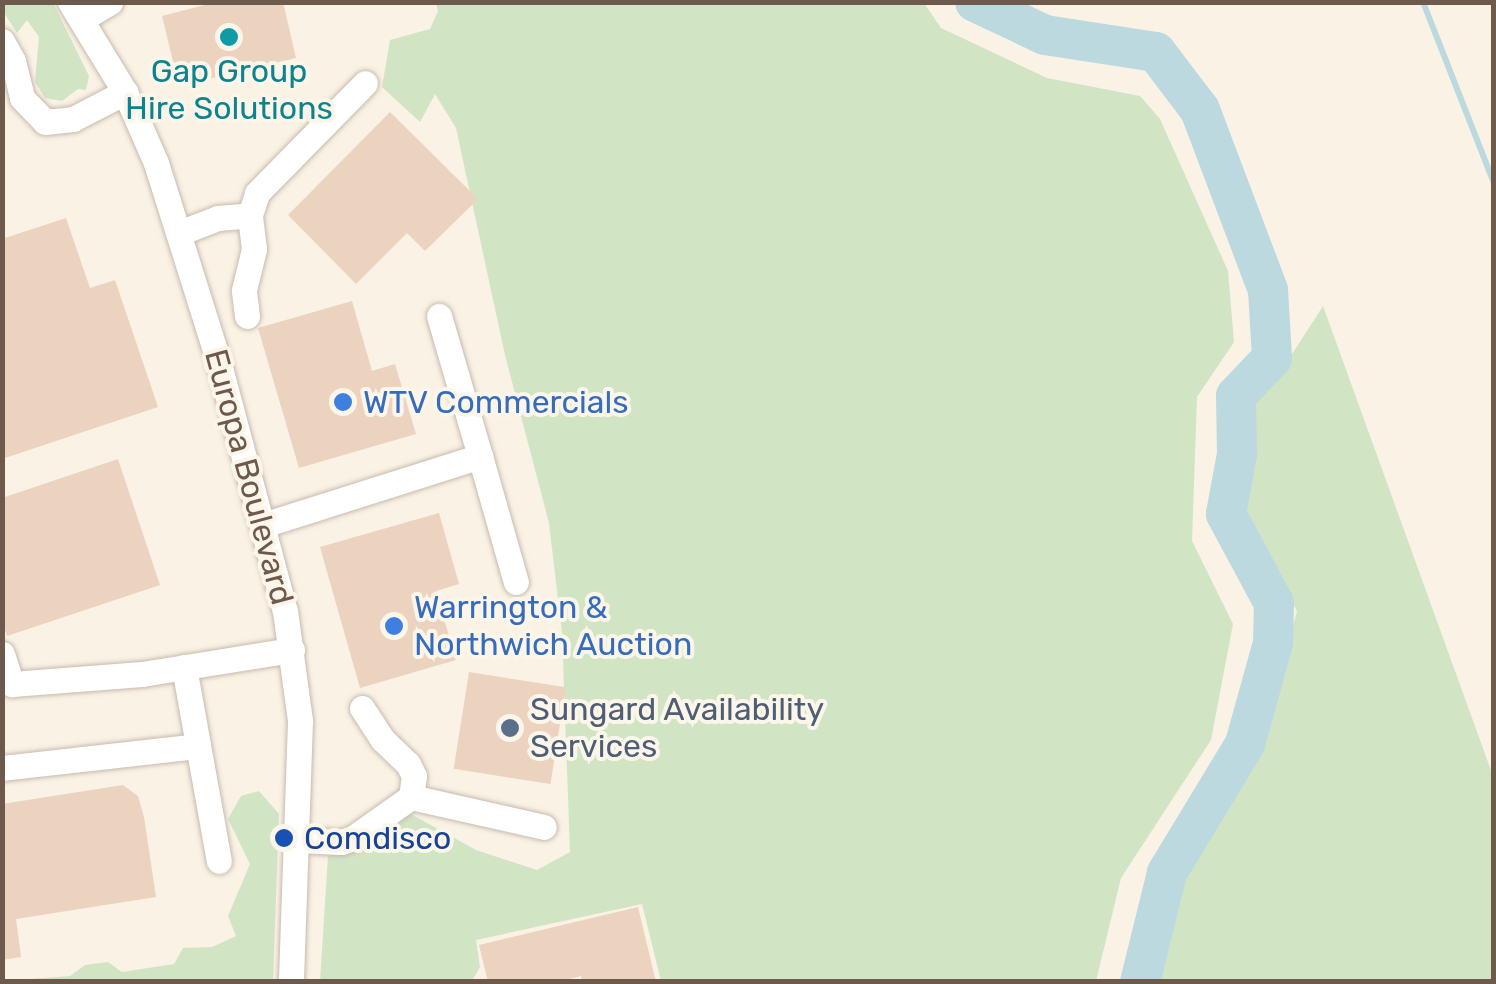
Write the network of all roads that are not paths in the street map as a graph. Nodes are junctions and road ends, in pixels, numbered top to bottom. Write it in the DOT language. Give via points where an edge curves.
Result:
graph roads {
  1 [pos="110,2"];
  2 [pos="76,11"];
  3 [pos="2,41"];
  4 [pos="365,82"];
  5 [pos="125,92"];
  6 [pos="250,215"];
  7 [pos="179,233"];
  8 [pos="248,316"];
  9 [pos="439,316"];
  10 [pos="480,456"];
  11 [pos="263,525"];
  12 [pos="516,582"];
  13 [pos="292,650"];
  14 [pos="2,654"];
  15 [pos="184,667"];
  16 [pos="362,708"];
  17 [pos="198,746"];
  18 [pos="2,768"];
  19 [pos="410,796"];
  20 [pos="544,827"];
  21 [pos="298,840"];
  22 [pos="219,861"];
  23 [pos="291,982"];
  1 -- 2 [label="street"];
  2 -- 5 [label="street, Europa Boulevard"];
  3 -- 5 [label="street" via="27,108 45,122 72,119"];
  4 -- 6 [label="street" via="264,183"];
  5 -- 7 [label="street, Europa Boulevard"];
  6 -- 7 [label="street"];
  6 -- 8 [label="street"];
  7 -- 11 [label="street, Europa Boulevard"];
  9 -- 10 [label="street"];
  10 -- 11 [label="street"];
  10 -- 12 [label="street"];
  11 -- 13 [label="street, Europa Boulevard"];
  13 -- 15 [label="street"];
  13 -- 21 [label="street, Europa Boulevard" via="300,721"];
  14 -- 15 [label="street" via="12,684"];
  15 -- 17 [label="street"];
  16 -- 19 [label="street" via="408,764 414,776"];
  17 -- 18 [label="street"];
  17 -- 22 [label="street"];
  19 -- 20 [label="street"];
  19 -- 21 [label="street" via="353,838"];
  21 -- 23 [label="street, Europa Boulevard"];
}
